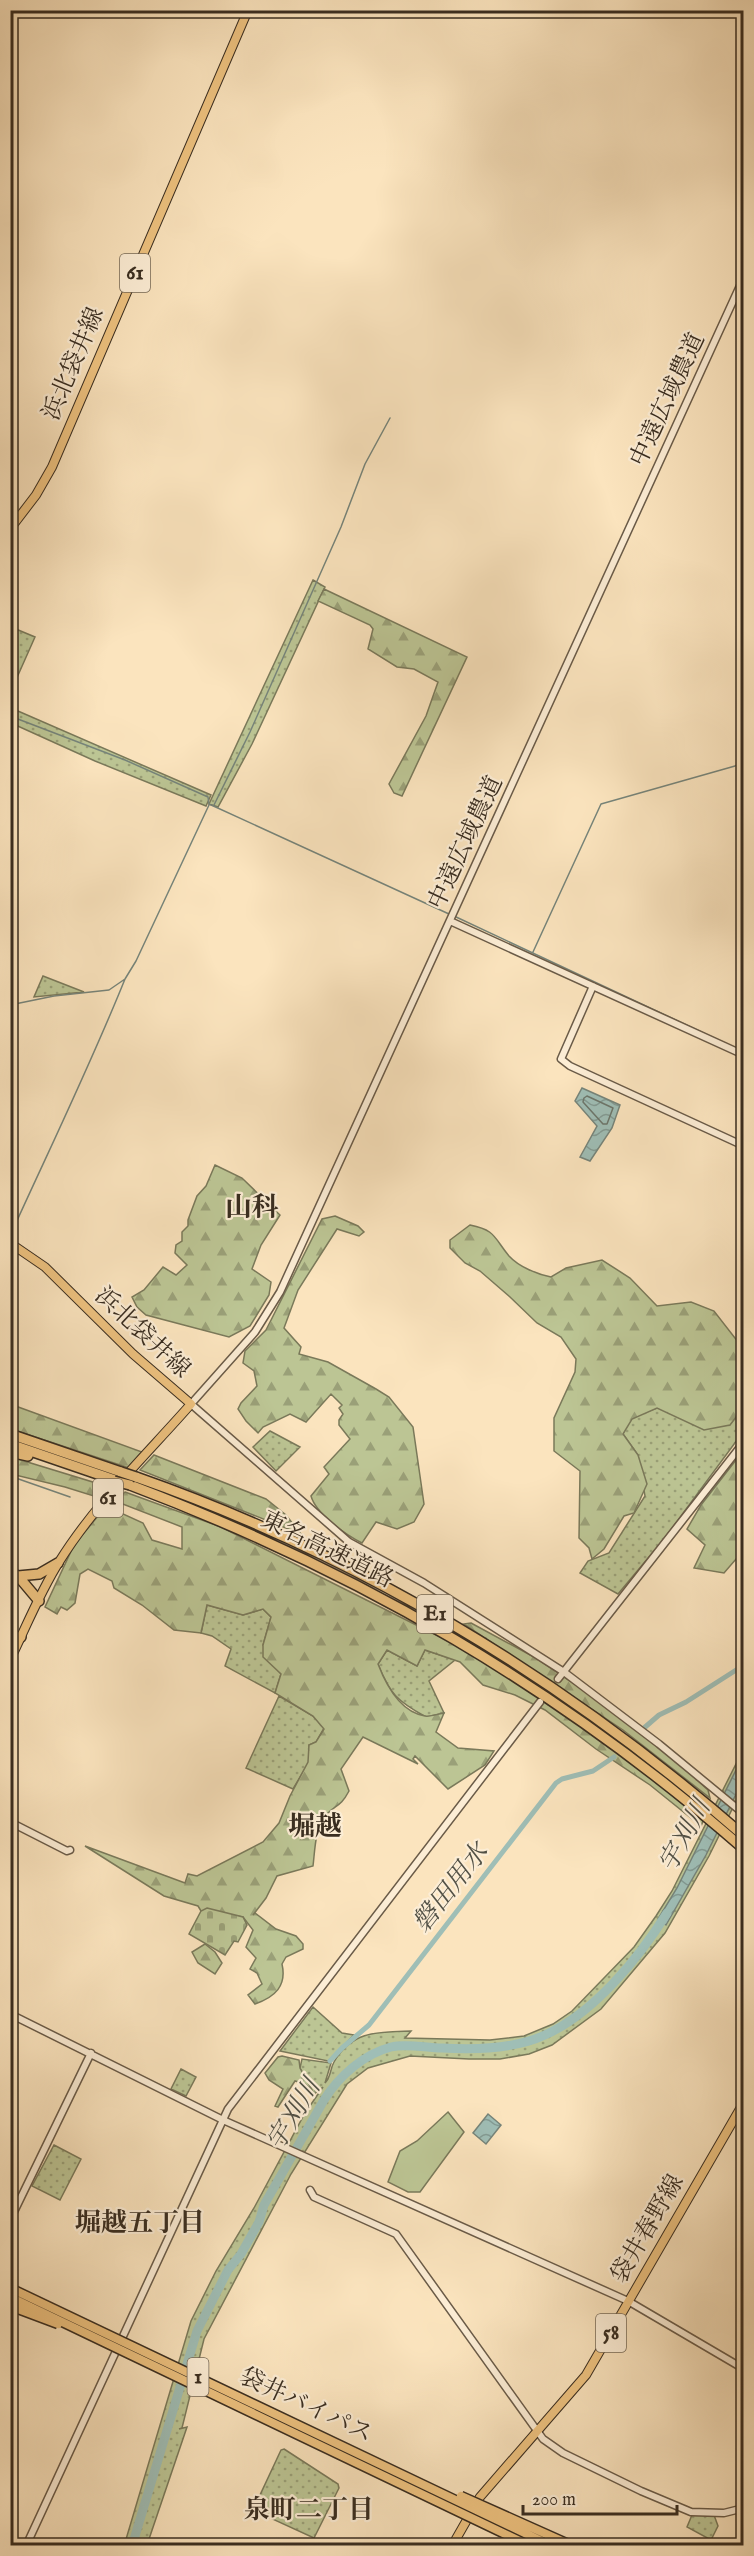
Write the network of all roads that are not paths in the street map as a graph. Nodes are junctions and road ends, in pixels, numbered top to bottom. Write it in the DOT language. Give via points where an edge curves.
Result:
graph roads {
  1 [pos="248,10"];
  2 [pos="744,277"];
  3 [pos="10,529"];
  4 [pos="450,921"];
  5 [pos="593,986"];
  6 [pos="744,1055"];
  7 [pos="744,1146"];
  8 [pos="10,1243"];
  9 [pos="191,1404"];
  10 [pos="10,1434"];
  11 [pos="744,1442"];
  12 [pos="10,1444"];
  13 [pos="10,1452"];
  14 [pos="117,1478"];
  15 [pos="58,1563"];
  16 [pos="14,1574"];
  17 [pos="39,1601"];
  18 [pos="10,1637"];
  19 [pos="21,1637"];
  20 [pos="10,1655"];
  21 [pos="10,1660"];
  22 [pos="564,1672"];
  23 [pos="558,1679"];
  24 [pos="540,1701"];
  25 [pos="744,1814"];
  26 [pos="10,1822"];
  27 [pos="732,1832"];
  28 [pos="744,1836"];
  29 [pos="744,1849"];
  30 [pos="70,1850"];
  31 [pos="10,2014"];
  32 [pos="91,2053"];
  33 [pos="744,2102"];
  34 [pos="223,2120"];
  35 [pos="310,2190"];
  36 [pos="10,2220"];
  37 [pos="10,2282"];
  38 [pos="10,2288"];
  39 [pos="10,2297"];
  40 [pos="628,2301"];
  41 [pos="10,2306"];
  42 [pos="130,2348"];
  43 [pos="744,2369"];
  44 [pos="537,2432"];
  45 [pos="373,2471"];
  46 [pos="407,2476"];
  47 [pos="744,2508"];
  48 [pos="26,2546"];
  49 [pos="452,2546"];
  50 [pos="520,2546"];
  51 [pos="530,2546"];
  52 [pos="552,2546"];
  53 [pos="573,2546"];
  1 -- 3 [label="main road, 浜北袋井線 / 61" via="52,466 31,503"];
  2 -- 4 [label="street, 中遠広域農道"];
  4 -- 5 [label="street"];
  4 -- 9 [label="street, 中遠広域農道" via="276,1299 255,1332"];
  5 -- 6 [label="street"];
  5 -- 7 [label="street" via="561,1059"];
  8 -- 9 [label="main road, 浜北袋井線" via="45,1268"];
  9 -- 15 [label="main road, 浜北袋井線 / 61" via="86,1523"];
  9 -- 22 [label="street" via="349,1542 424,1583"];
  10 -- 14 [label="highway, 東名高速道路 / E1"];
  11 -- 22 [label="street"];
  12 -- 14 [label="highway, 東名高速道路 / E1"];
  13 -- 14 [label="highway"];
  14 -- 27 [label="highway, 東名高速道路 / E1, bridge" via="133,1481 285,1549 470,1647 558,1703"];
  15 -- 16 [label="highway" via="39,1574"];
  15 -- 17 [label="main road, 浜北袋井線 / 61"];
  16 -- 17 [label="highway"];
  17 -- 19 [label="main road, 浜北袋井線 / 61"];
  18 -- 19 [label="highway"];
  19 -- 20 [label="main road, 浜北袋井線 / 61"];
  19 -- 21 [label="main road, 浜北袋井線 / 61"];
  22 -- 23 [label="street"];
  22 -- 25 [label="street"];
  24 -- 34 [label="street"];
  26 -- 30 [label="street"];
  27 -- 28 [label="highway, 東名高速道路 / E1"];
  27 -- 29 [label="highway, 東名高速道路 / E1"];
  31 -- 32 [label="street"];
  32 -- 34 [label="street"];
  32 -- 36 [label="street"];
  33 -- 40 [label="main road, 袋井春野線 / 58"];
  34 -- 40 [label="street"];
  34 -- 48 [label="street"];
  35 -- 44 [label="street" via="314,2197 387,2229 404,2242 440,2299"];
  37 -- 42 [label="highway, bridge"];
  38 -- 42 [label="highway, 袋井バイパス / 1, bridge"];
  39 -- 42 [label="highway, 袋井バイパス / 1, bridge"];
  40 -- 43 [label="street"];
  40 -- 44 [label="main road, 袋井春野線 / 58" via="586,2374"];
  41 -- 42 [label="highway, bridge"];
  42 -- 45 [label="highway, 袋井バイパス / 1, bridge"];
  42 -- 46 [label="highway, 袋井バイパス / 1, bridge"];
  44 -- 47 [label="street" via="563,2453 683,2509 715,2514"];
  44 -- 49 [label="main road, 袋井春野線 / 58" via="480,2497"];
  45 -- 50 [label="highway, bridge"];
  45 -- 51 [label="highway, 袋井バイパス / 1, bridge"];
  46 -- 52 [label="highway, 袋井バイパス / 1, bridge"];
  46 -- 53 [label="highway, bridge" via="484,2505"];
}
